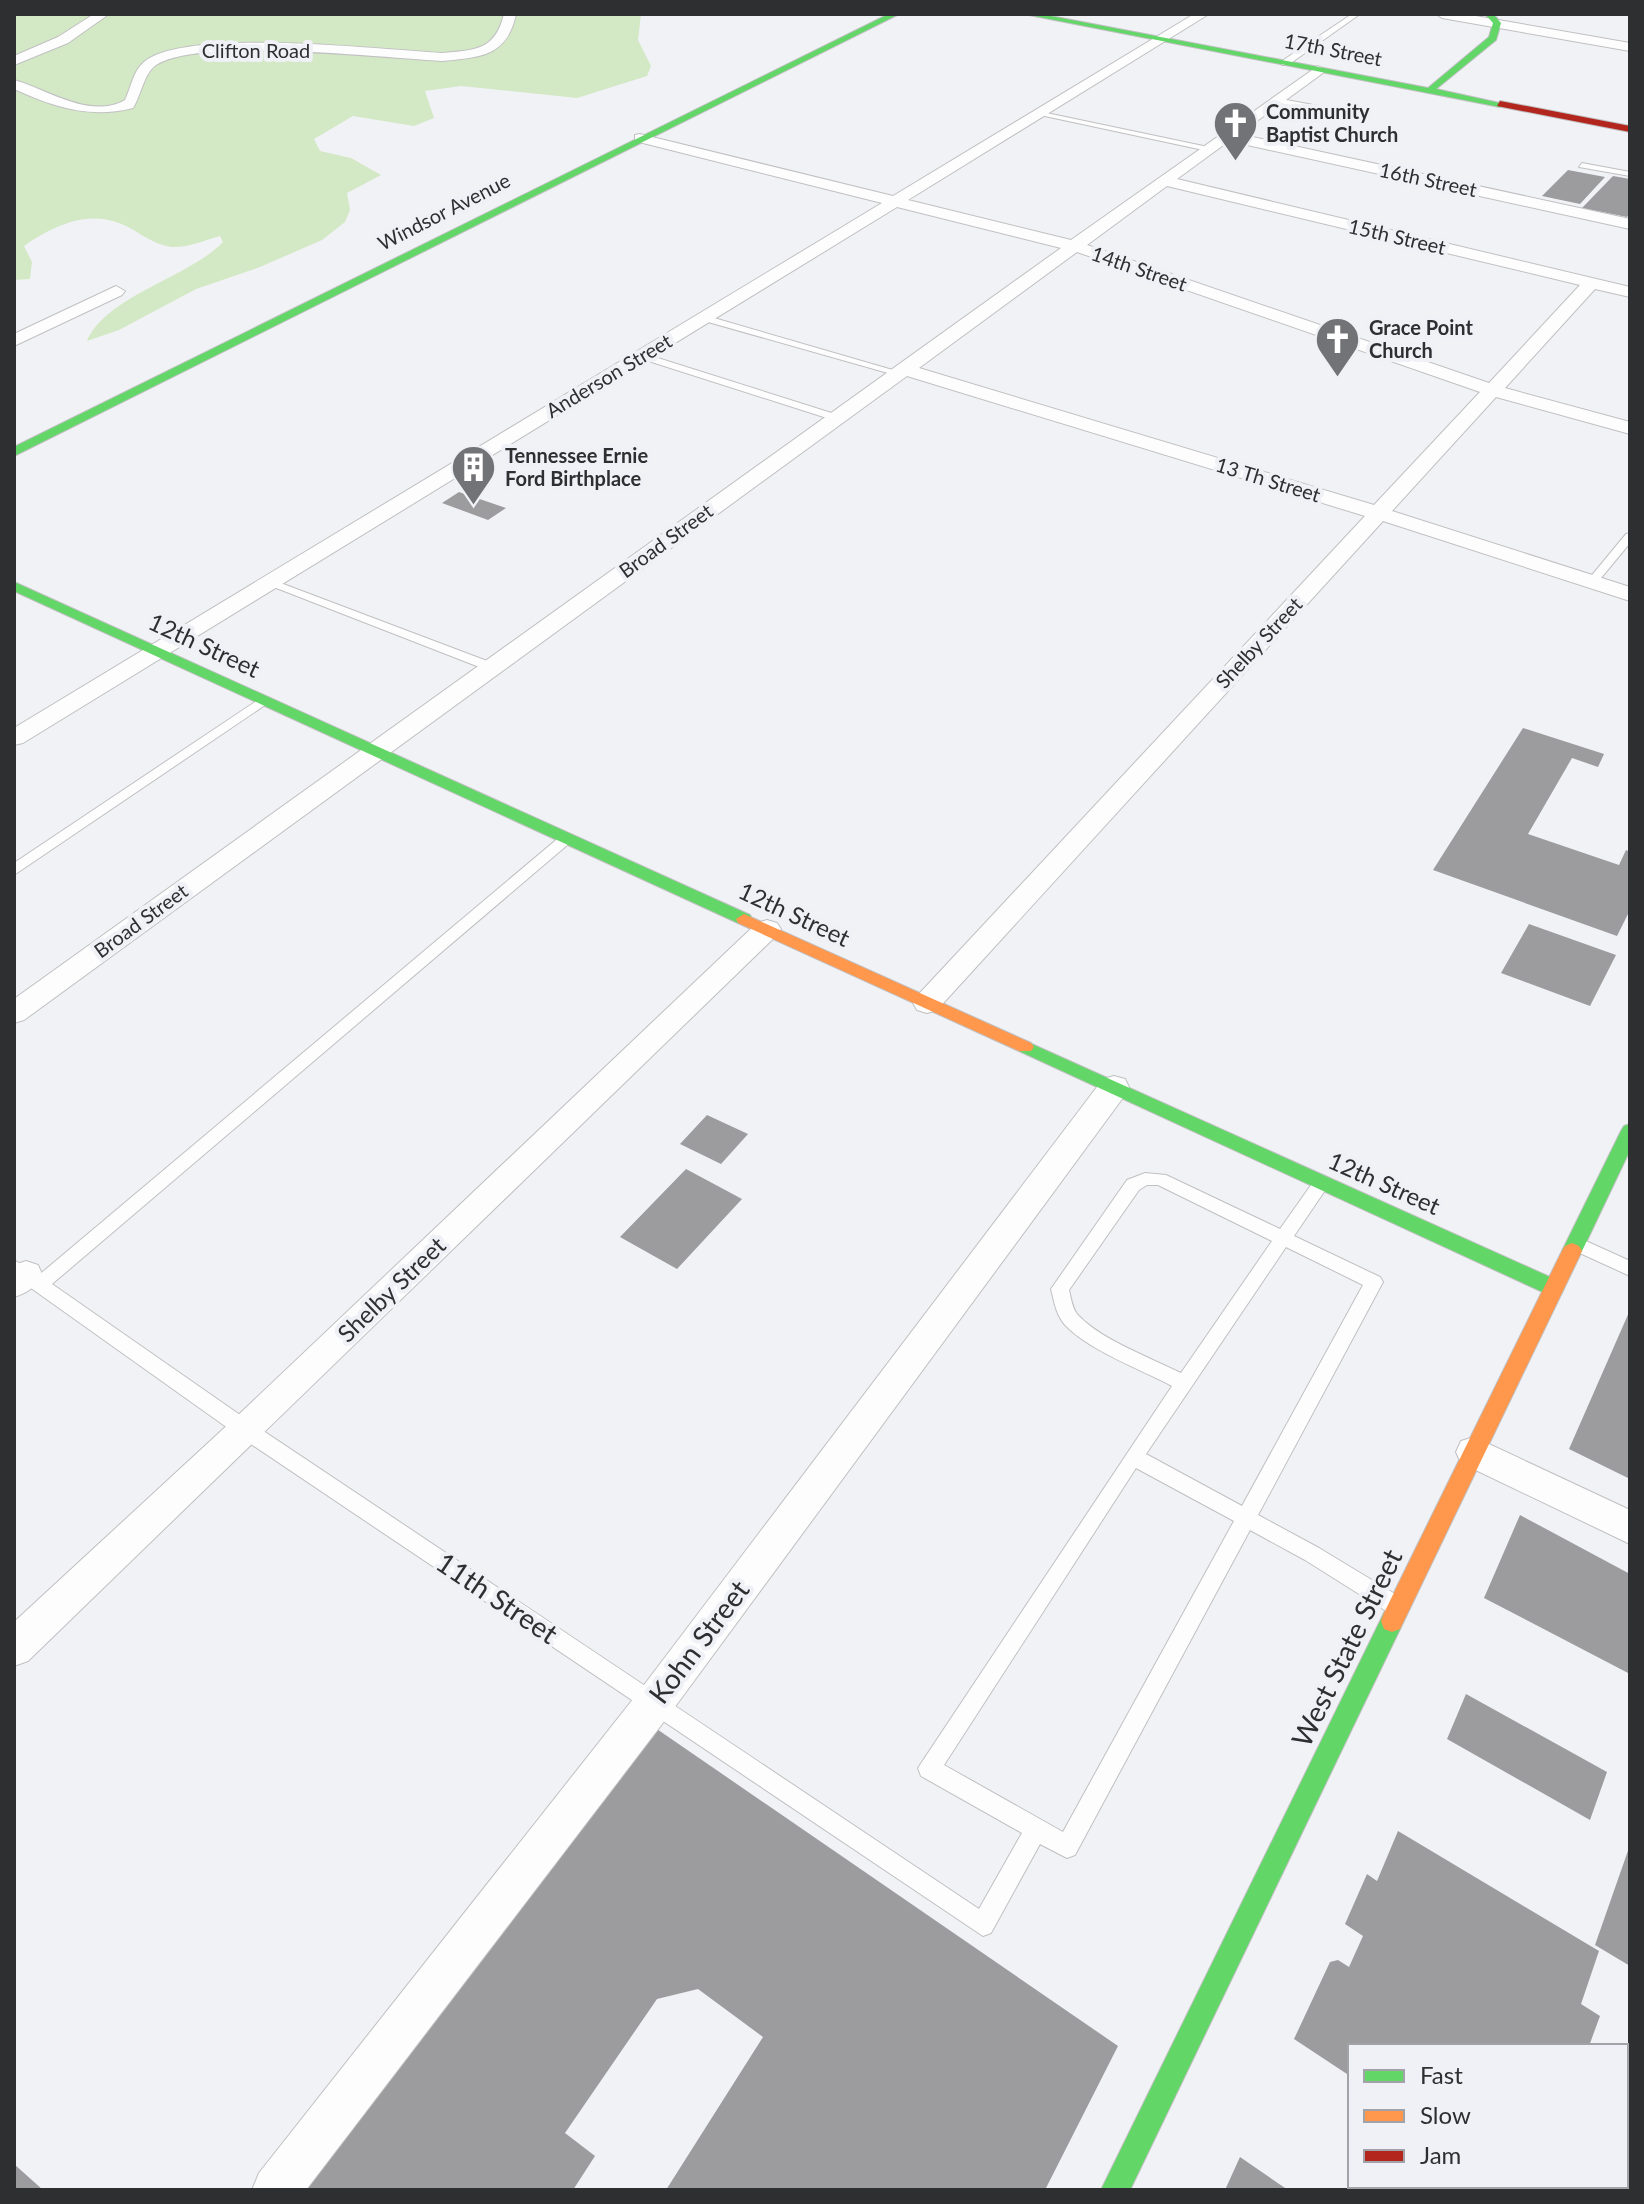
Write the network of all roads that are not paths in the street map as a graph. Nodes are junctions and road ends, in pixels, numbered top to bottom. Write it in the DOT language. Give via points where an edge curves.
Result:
graph roads {
  1 [pos="103,14"];
  2 [pos="510,14"];
  3 [pos="1028,14"];
  4 [pos="1203,14"];
  5 [pos="1357,14"];
  6 [pos="1442,14"];
  7 [pos="886,15"];
  8 [pos="1053,16"];
  9 [pos="1493,19"];
  10 [pos="1161,40"];
  11 [pos="1630,47"];
  12 [pos="14,61"];
  13 [pos="1285,63"];
  14 [pos="1318,70"];
  15 [pos="14,84"];
  16 [pos="1429,91"];
  17 [pos="1276,100"];
  18 [pos="1040,113"];
  19 [pos="1361,116"];
  20 [pos="1630,129"];
  21 [pos="1226,136"];
  22 [pos="640,138"];
  23 [pos="1208,149"];
  24 [pos="1582,165"];
  25 [pos="1630,174"];
  26 [pos="1164,181"];
  27 [pos="896,201"];
  28 [pos="1630,224"];
  29 [pos="1074,246"];
  30 [pos="1591,283"];
  31 [pos="116,291"];
  32 [pos="1630,292"];
  33 [pos="704,318"];
  34 [pos="14,341"];
  35 [pos="642,356"];
  36 [pos="901,371"];
  37 [pos="1492,390"];
  38 [pos="837,418"];
  39 [pos="1630,428"];
  40 [pos="14,452"];
  41 [pos="1378,513"];
  42 [pos="1630,536"];
  43 [pos="270,582"];
  44 [pos="1592,582"];
  45 [pos="14,586"];
  46 [pos="1630,594"];
  47 [pos="157,651"];
  48 [pos="491,667"];
  49 [pos="264,700"];
  50 [pos="14,738"];
  51 [pos="376,751"];
  52 [pos="567,838"];
  53 [pos="14,870"];
  54 [pos="767,929"];
  55 [pos="927,1003"];
  56 [pos="14,1013"];
  57 [pos="1114,1087"];
  58 [pos="1630,1131"];
  59 [pos="1322,1182"];
  60 [pos="1282,1240"];
  61 [pos="1576,1243"];
  62 [pos="1630,1269"];
  63 [pos="23,1277"];
  64 [pos="1554,1288"];
  65 [pos="1184,1383"];
  66 [pos="246,1430"];
  67 [pos="1474,1452"];
  68 [pos="1133,1457"];
  69 [pos="1246,1519"];
  70 [pos="1630,1528"];
  71 [pos="1398,1607"];
  72 [pos="14,1648"];
  73 [pos="655,1702"];
  74 [pos="1036,1830"];
  75 [pos="276,2190"];
  76 [pos="1115,2190"];
  1 -- 12 [label="street" via="63,40"];
  2 -- 15 [label="street, Clifton Road" via="504,38 463,55 225,48 163,56 149,64 128,105 112,111 63,105"];
  3 -- 8 [label="street, 17th Street"];
  4 -- 10 [label="street, Anderson Street"];
  5 -- 13 [label="lane"];
  6 -- 9 [label="street"];
  7 -- 22 [label="street, Windsor Avenue"];
  8 -- 10 [label="street, 17th Street"];
  9 -- 11 [label="street"];
  9 -- 16 [label="street" via="1493,38"];
  10 -- 13 [label="street, 17th Street"];
  10 -- 18 [label="street, Anderson Street"];
  13 -- 14 [label="street, 17th Street"];
  14 -- 16 [label="street, 17th Street"];
  14 -- 17 [label="street, Broad Street"];
  16 -- 20 [label="street, 17th Street"];
  17 -- 19 [label="lane"];
  17 -- 21 [label="street, Broad Street"];
  18 -- 23 [label="lane"];
  18 -- 27 [label="street, Anderson Street"];
  21 -- 23 [label="street, Broad Street"];
  21 -- 28 [label="street, 16th Street"];
  22 -- 27 [label="street, 14th Street"];
  22 -- 40 [label="street, Windsor Avenue"];
  23 -- 26 [label="street, Broad Street"];
  24 -- 25 [label="lane"];
  26 -- 29 [label="street, Broad Street"];
  26 -- 30 [label="street, 15th Street"];
  27 -- 29 [label="street, 14th Street"];
  27 -- 33 [label="street, Anderson Street"];
  29 -- 36 [label="street, Broad Street"];
  29 -- 37 [label="street, 14th Street"];
  30 -- 32 [label="street, 15th Street"];
  30 -- 37 [label="street, Shelby Street"];
  31 -- 34 [label="street"];
  33 -- 35 [label="street, Anderson Street"];
  33 -- 36 [label="lane"];
  35 -- 38 [label="lane"];
  35 -- 43 [label="street, Anderson Street"];
  36 -- 38 [label="street, Broad Street"];
  36 -- 41 [label="street, 13 Th Street"];
  37 -- 39 [label="street, 14th Street"];
  37 -- 41 [label="street, Shelby Street"];
  38 -- 48 [label="street, Broad Street"];
  41 -- 44 [label="street, 13 Th Street"];
  41 -- 55 [label="street, Shelby Street"];
  42 -- 44 [label="lane"];
  43 -- 47 [label="street, Anderson Street"];
  43 -- 48 [label="lane"];
  44 -- 46 [label="street, 13 Th Street"];
  45 -- 47 [label="street, 12th Street"];
  47 -- 49 [label="street, 12th Street"];
  47 -- 50 [label="street, Anderson Street"];
  48 -- 51 [label="street, Broad Street"];
  49 -- 51 [label="street, 12th Street"];
  49 -- 53 [label="lane"];
  51 -- 52 [label="street, 12th Street"];
  51 -- 56 [label="street, Broad Street"];
  52 -- 54 [label="street, 12th Street"];
  52 -- 63 [label="lane"];
  54 -- 55 [label="street, 12th Street"];
  54 -- 66 [label="street, Shelby Street"];
  55 -- 57 [label="street, 12th Street"];
  57 -- 59 [label="street, 12th Street"];
  57 -- 73 [label="street, Kohn Street"];
  58 -- 61 [label="street, West State Street"];
  59 -- 60 [label="lane"];
  59 -- 64 [label="street, 12th Street"];
  60 -- 65 [label="lane"];
  60 -- 65 [label="lane" via="1160,1179 1145,1179 1133,1185 1060,1289 1071,1319"];
  60 -- 69 [label="lane" via="1374,1282"];
  61 -- 62 [label="lane"];
  61 -- 64 [label="street, West State Street"];
  63 -- 66 [label="lane, 11th Street"];
  64 -- 67 [label="street, West State Street"];
  65 -- 68 [label="lane"];
  66 -- 72 [label="street, Shelby Street"];
  66 -- 73 [label="lane, 11th Street"];
  67 -- 70 [label="street"];
  67 -- 71 [label="street, West State Street"];
  68 -- 69 [label="lane"];
  68 -- 74 [label="lane" via="929,1768"];
  69 -- 71 [label="lane"];
  69 -- 74 [label="lane" via="1067,1847"];
  71 -- 76 [label="street, West State Street"];
  73 -- 74 [label="lane, 11th Street" via="983,1925"];
  73 -- 75 [label="street, Kohn Street"];
}
